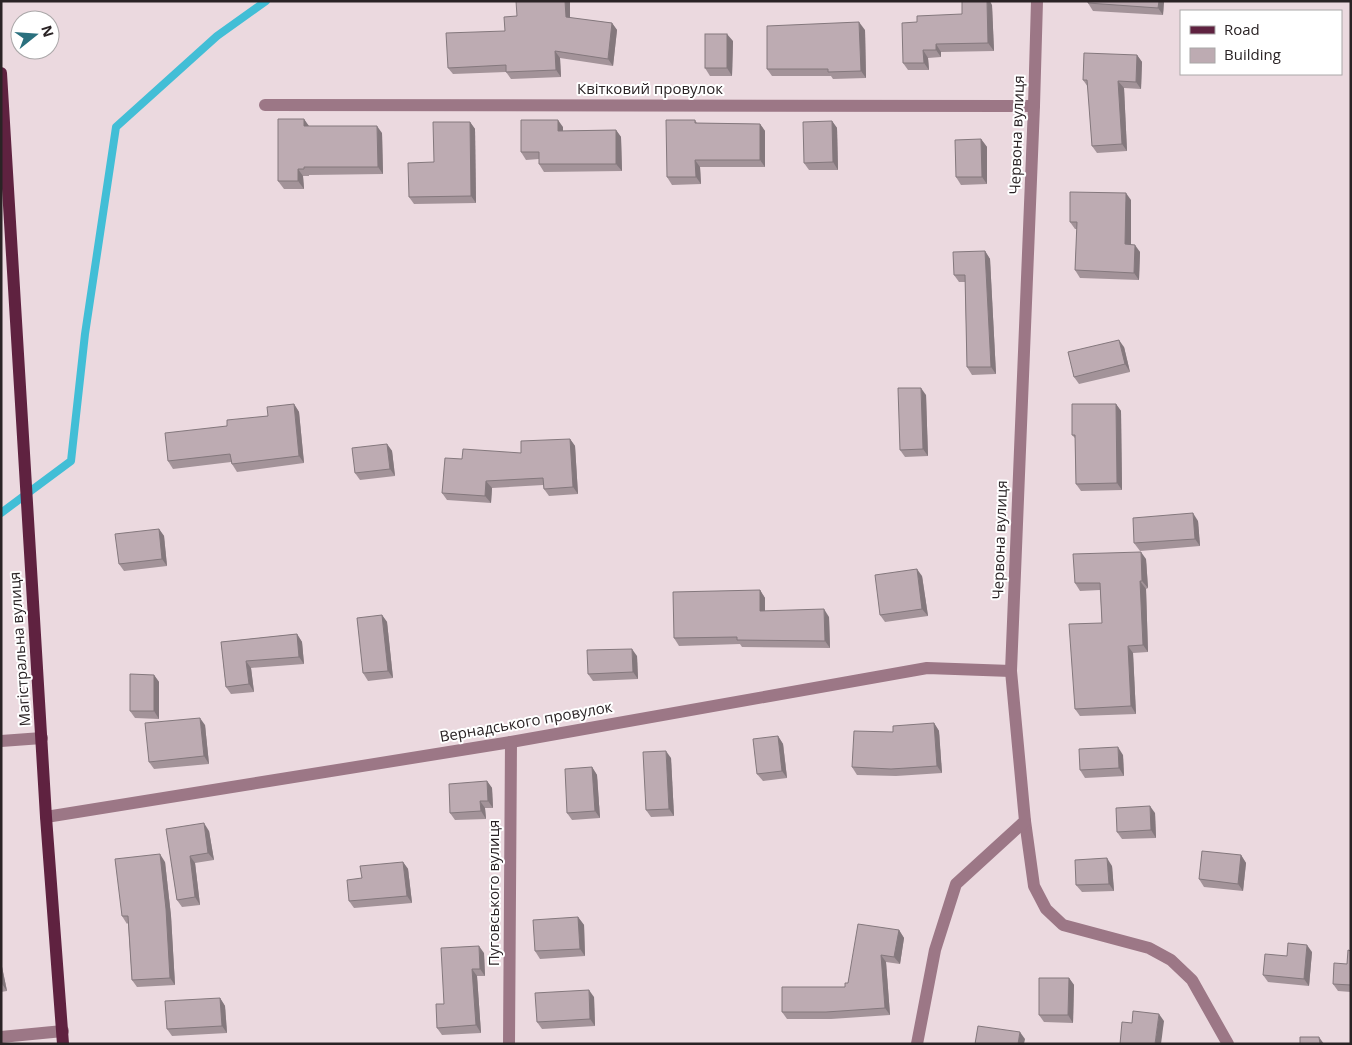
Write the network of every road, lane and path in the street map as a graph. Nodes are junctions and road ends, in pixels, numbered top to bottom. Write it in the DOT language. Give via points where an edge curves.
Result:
graph roads {
  1 [pos="1037,1"];
  2 [pos="1,73"];
  3 [pos="265,105"];
  4 [pos="1034,106"];
  5 [pos="1011,671"];
  6 [pos="42,738"];
  7 [pos="1,741"];
  8 [pos="511,742"];
  9 [pos="46,817"];
  10 [pos="1026,821"];
  11 [pos="1,1037"];
  12 [pos="63,1038"];
  13 [pos="509,1044"];
  14 [pos="917,1044"];
  15 [pos="1228,1044"];
  1 -- 4 [label="street, Червона вулиця"];
  2 -- 6 [label="main road, Магістральна вулиця"];
  3 -- 4 [label="street, Квітковий провулок"];
  4 -- 5 [label="street, Червона вулиця"];
  5 -- 8 [label="street, Вернадського провулок" via="927,668"];
  5 -- 10 [label="street, Червона вулиця"];
  6 -- 7 [label="street"];
  6 -- 9 [label="main road, Магістральна вулиця"];
  8 -- 9 [label="street, Вернадського провулок"];
  8 -- 13 [label="street, Пуговського вулиця"];
  9 -- 12 [label="main road, Магістральна вулиця"];
  10 -- 14 [label="street" via="956,884 935,950"];
  10 -- 15 [label="street" via="1034,886 1046,909 1063,925 1149,948 1171,960 1192,980"];
  11 -- 12 [label="street"];
}
